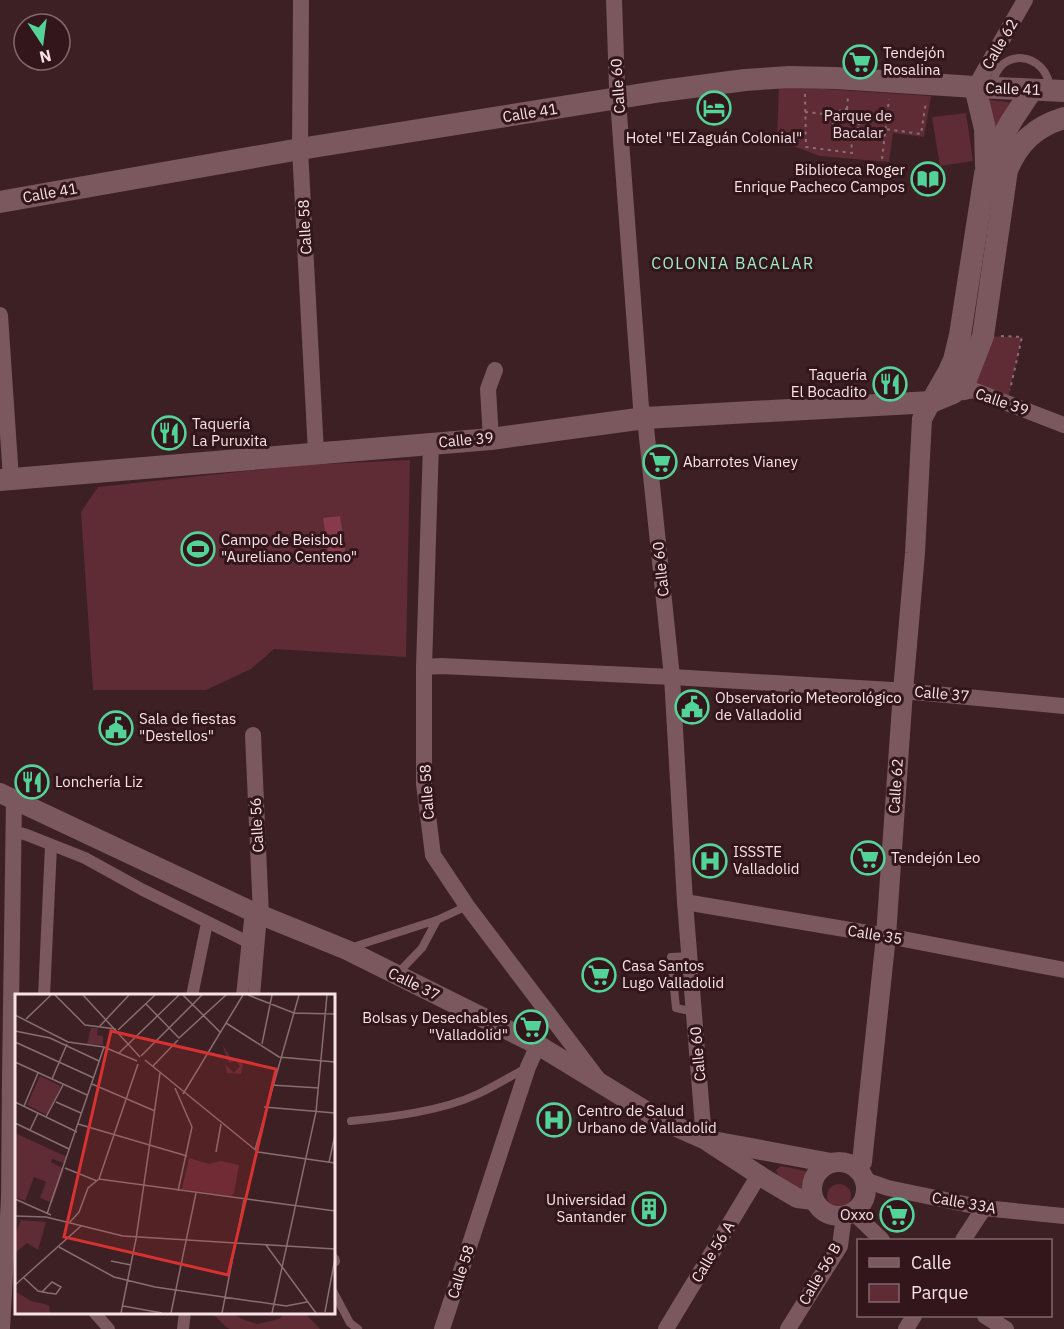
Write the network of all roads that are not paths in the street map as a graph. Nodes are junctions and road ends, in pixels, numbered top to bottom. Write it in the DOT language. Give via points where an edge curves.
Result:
graph roads {
  1 [pos="301,0"];
  2 [pos="614,0"];
  3 [pos="1025,0"];
  4 [pos="984,88"];
  5 [pos="1049,90"];
  6 [pos="618,99"];
  7 [pos="1064,117"];
  8 [pos="1034,132"];
  9 [pos="300,149"];
  10 [pos="985,174"];
  11 [pos="0,202"];
  12 [pos="982,273"];
  13 [pos="0,315"];
  14 [pos="495,370"];
  15 [pos="941,394"];
  16 [pos="645,418"];
  17 [pos="1064,425"];
  18 [pos="491,439"];
  19 [pos="431,443"];
  20 [pos="316,453"];
  21 [pos="5,480"];
  22 [pos="424,667"];
  23 [pos="672,677"];
  24 [pos="903,690"];
  25 [pos="1064,706"];
  26 [pos="253,735"];
  27 [pos="7,796"];
  28 [pos="13,831"];
  29 [pos="51,846"];
  30 [pos="685,902"];
  31 [pos="467,906"];
  32 [pos="256,913"];
  33 [pos="437,920"];
  34 [pos="207,923"];
  35 [pos="886,936"];
  36 [pos="248,942"];
  37 [pos="346,950"];
  38 [pos="1064,970"];
  39 [pos="396,975"];
  40 [pos="44,994"];
  41 [pos="192,994"];
  42 [pos="242,994"];
  43 [pos="254,994"];
  44 [pos="538,1045"];
  45 [pos="528,1067"];
  46 [pos="9,1077"];
  47 [pos="602,1085"];
  48 [pos="351,1121"];
  49 [pos="704,1139"];
  50 [pos="831,1163"];
  51 [pos="860,1173"];
  52 [pos="759,1175"];
  53 [pos="13,1198"];
  54 [pos="814,1200"];
  55 [pos="984,1208"];
  56 [pos="849,1214"];
  57 [pos="1064,1216"];
  58 [pos="4,1221"];
  59 [pos="881,1239"];
  60 [pos="964,1239"];
  61 [pos="334,1293"];
  62 [pos="96,1314"];
  63 [pos="185,1314"];
  64 [pos="987,1317"];
  65 [pos="2,1329"];
  66 [pos="109,1329"];
  67 [pos="183,1329"];
  68 [pos="358,1329"];
  69 [pos="442,1329"];
  70 [pos="666,1329"];
  71 [pos="788,1329"];
  72 [pos="1006,1329"];
  1 -- 9 [label="street, Calle 58"];
  2 -- 6 [label="street, Calle 60"];
  3 -- 4 [label="street, Calle 62"];
  4 -- 5 [label="main road, Calle 41"];
  4 -- 5 [label="lane" via="1009,60 1022,58 1035,61 1044,71"];
  4 -- 6 [label="main road, Calle 41" via="789,77 701,85"];
  4 -- 10 [label="main road"];
  5 -- 7 [label="main road" via="1054,106"];
  5 -- 8 [label="main road"];
  5 -- 10 [label="main road" via="1001,139"];
  6 -- 9 [label="main road, Calle 41"];
  6 -- 16 [label="street, Calle 60" via="641,407"];
  7 -- 8 [label="main road"];
  8 -- 12 [label="main road" via="1019,147 1007,170"];
  9 -- 11 [label="main road, Calle 41"];
  9 -- 20 [label="street, Calle 58"];
  10 -- 12 [label="main road"];
  12 -- 15 [label="main road"];
  12 -- 15 [label="main road" via="983,336 967,377"];
  13 -- 21 [label="street"];
  14 -- 18 [label="street" via="488,389"];
  15 -- 16 [label="main road, Calle 39"];
  15 -- 17 [label="street, Calle 39" via="973,390"];
  15 -- 24 [label="street, Calle 62" via="922,419"];
  16 -- 18 [label="main road, Calle 39"];
  16 -- 23 [label="street, Calle 60"];
  18 -- 19 [label="main road, Calle 39"];
  19 -- 20 [label="main road, Calle 39"];
  19 -- 22 [label="street, Calle 58"];
  20 -- 21 [label="main road, Calle 39"];
  22 -- 23 [label="street, Calle 37"];
  22 -- 31 [label="street, Calle 58" via="424,784 433,855"];
  23 -- 24 [label="street, Calle 37"];
  23 -- 30 [label="street, Calle 60"];
  24 -- 25 [label="street, Calle 37"];
  24 -- 35 [label="street, Calle 62"];
  26 -- 32 [label="street, Calle 56"];
  27 -- 28 [label="street"];
  27 -- 32 [label="street, Calle 37"];
  28 -- 29 [label="street"];
  28 -- 46 [label="street"];
  29 -- 34 [label="street" via="86,858"];
  29 -- 40 [label="street"];
  30 -- 35 [label="street, Calle 35"];
  30 -- 49 [label="street, Calle 60"];
  31 -- 33 [label="lane"];
  31 -- 47 [label="street, Calle 58"];
  32 -- 36 [label="street"];
  32 -- 37 [label="street, Calle 37"];
  32 -- 43 [label="street"];
  33 -- 37 [label="lane"];
  33 -- 39 [label="lane" via="422,948"];
  34 -- 36 [label="street"];
  34 -- 41 [label="street"];
  35 -- 38 [label="street, Calle 35"];
  35 -- 51 [label="street, Calle 62"];
  36 -- 42 [label="street"];
  37 -- 39 [label="street, Calle 37"];
  39 -- 44 [label="street, Calle 37"];
  44 -- 45 [label="street, Calle 58"];
  44 -- 47 [label="street, Calle 37"];
  45 -- 48 [label="lane" via="446,1106"];
  45 -- 69 [label="street, Calle 58"];
  46 -- 53 [label="street"];
  47 -- 49 [label="street, Calle 37" via="659,1119"];
  49 -- 50 [label="street"];
  49 -- 52 [label="street, Calle 37"];
  50 -- 51 [label="street" via="847,1163"];
  50 -- 54 [label="street" via="823,1167 813,1182"];
  51 -- 55 [label="street, Calle 33A" via="888,1188"];
  51 -- 56 [label="street" via="867,1189 865,1198"];
  52 -- 54 [label="street, Calle 37" via="797,1198"];
  52 -- 70 [label="street, Calle 56 A"];
  53 -- 58 [label="street"];
  54 -- 56 [label="street" via="826,1213"];
  55 -- 57 [label="street, Calle 33A"];
  55 -- 60 [label="street"];
  56 -- 59 [label="street"];
  56 -- 71 [label="street, Calle 56 B" via="840,1246"];
  58 -- 65 [label="street"];
  61 -- 68 [label="lane"];
  62 -- 66 [label="street"];
  63 -- 67 [label="street"];
  64 -- 72 [label="street"];
}
